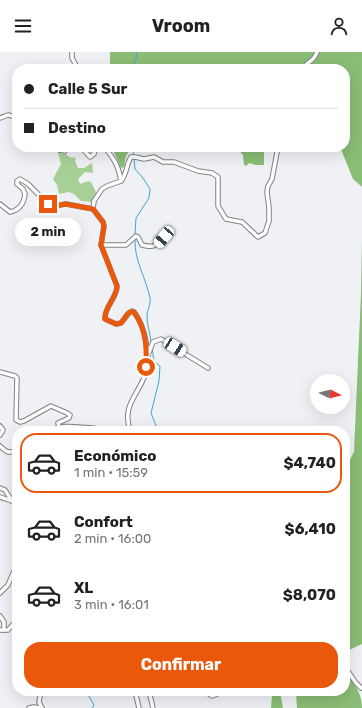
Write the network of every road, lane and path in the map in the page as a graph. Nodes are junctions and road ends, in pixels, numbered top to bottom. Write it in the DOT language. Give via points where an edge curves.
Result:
graph roads {
  1 [pos="72,52"];
  2 [pos="317,52"];
  3 [pos="75,64"];
  4 [pos="306,64"];
  5 [pos="12,116"];
  6 [pos="0,118"];
  7 [pos="86,152"];
  8 [pos="94,152"];
  9 [pos="108,152"];
  10 [pos="277,152"];
  11 [pos="121,181"];
  12 [pos="0,204"];
  13 [pos="93,209"];
  14 [pos="164,237"];
  15 [pos="101,245"];
  16 [pos="147,358"];
  17 [pos="208,368"];
  18 [pos="0,372"];
  19 [pos="0,426"];
  20 [pos="58,426"];
  21 [pos="75,426"];
  22 [pos="129,426"];
  23 [pos="0,435"];
  24 [pos="0,446"];
  25 [pos="12,452"];
  26 [pos="0,488"];
  27 [pos="0,497"];
  28 [pos="12,501"];
  29 [pos="12,575"];
  30 [pos="0,593"];
  31 [pos="0,616"];
  32 [pos="12,626"];
  33 [pos="2,630"];
  34 [pos="350,674"];
  35 [pos="361,688"];
  36 [pos="40,696"];
  37 [pos="137,696"];
  38 [pos="150,696"];
  39 [pos="29,708"];
  40 [pos="42,708"];
  41 [pos="139,708"];
  42 [pos="153,708"];
  1 -- 3 [label="street"];
  2 -- 4 [label="street" via="315,58"];
  5 -- 6 [label="street"];
  7 -- 8 [label="street" via="90,157"];
  9 -- 11 [label="street" via="120,170"];
  10 -- 11 [label="street" via="267,192 269,221 265,233 258,237 242,222 227,221 218,206 219,181 212,173 174,162 165,163 154,157 144,160 131,157"];
  11 -- 13 [label="street" via="102,189 94,201"];
  12 -- 13 [label="street" via="9,212 21,206 25,194 17,184 20,179 48,204"];
  13 -- 15 [label="street" via="104,224"];
  14 -- 15 [label="street" via="157,245 151,246 142,246 138,237 126,245"];
  15 -- 16 [label="street" via="117,286 105,319 116,324 121,323 129,313 134,312 146,340"];
  16 -- 17 [label="street" via="150,347 158,339 164,340"];
  16 -- 22 [label="street" via="145,375 129,408"];
  18 -- 20 [label="street" via="17,378 16,420 24,421 46,408 54,407 70,415 58,423"];
  19 -- 23 [label="street" via="3,430"];
  20 -- 21 [label="street"];
  24 -- 25 [label="street" via="6,452"];
  26 -- 28 [label="street"];
  27 -- 28 [label="street"];
  29 -- 30 [label="street"];
  31 -- 33 [label="street" via="4,622"];
  32 -- 33 [label="street" via="8,630"];
  34 -- 35 [label="street"];
  36 -- 40 [label="street" via="39,702"];
  37 -- 41 [label="street"];
  38 -- 42 [label="street"];
  39 -- 40 [label="street"];
}
